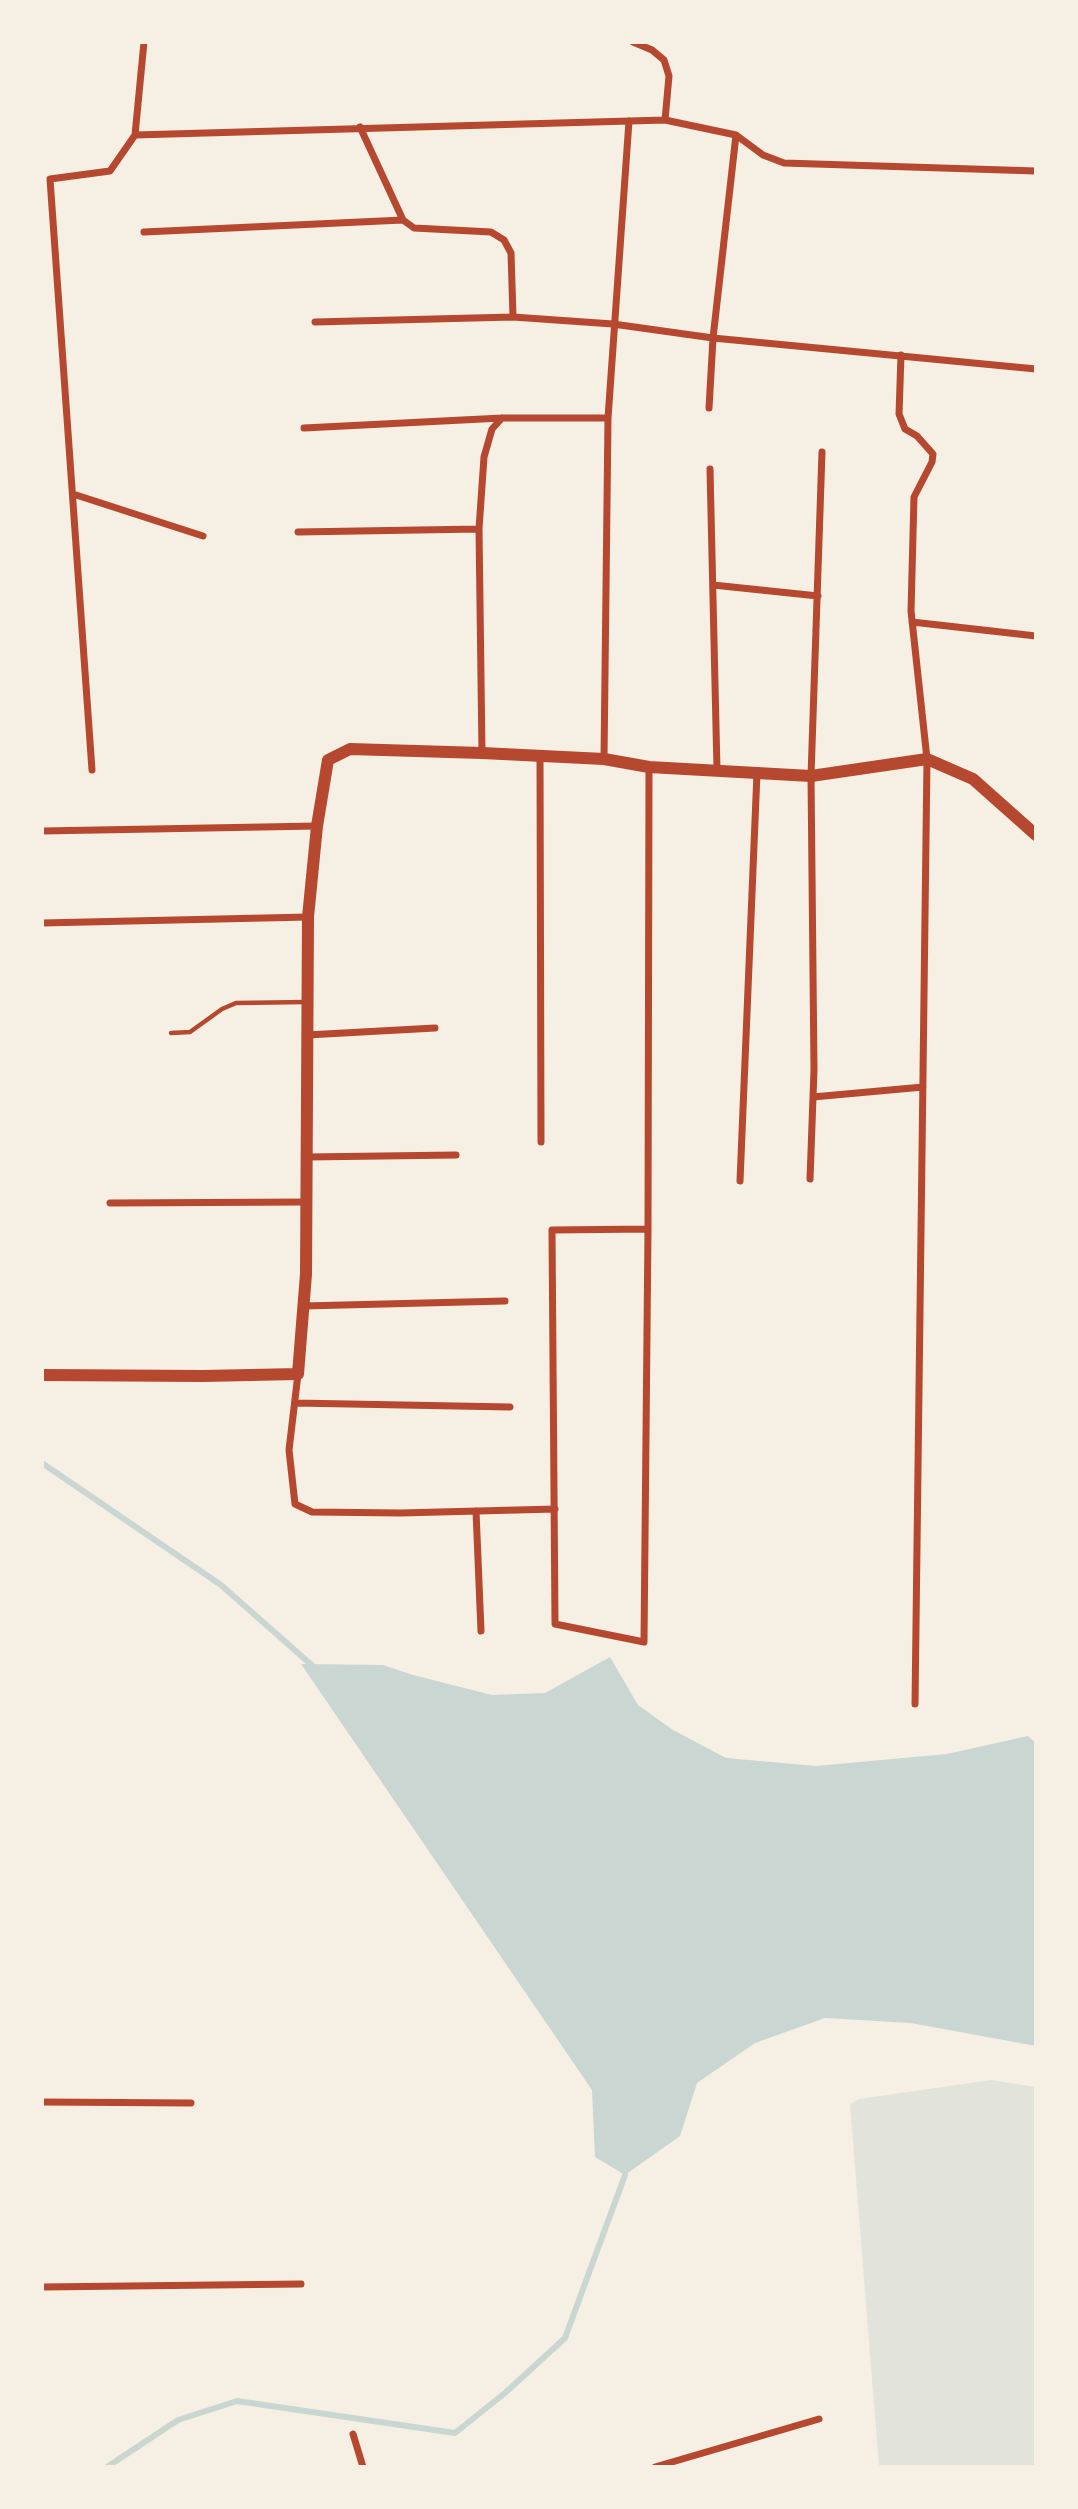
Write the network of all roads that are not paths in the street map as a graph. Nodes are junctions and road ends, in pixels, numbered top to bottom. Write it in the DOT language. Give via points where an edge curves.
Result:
graph roads {
  1 [pos="144,42"];
  2 [pos="633,42"];
  3 [pos="665,120"];
  4 [pos="629,121"];
  5 [pos="360,127"];
  6 [pos="135,135"];
  7 [pos="736,135"];
  8 [pos="1036,171"];
  9 [pos="46,178"];
  10 [pos="403,220"];
  11 [pos="144,232"];
  12 [pos="513,317"];
  13 [pos="315,322"];
  14 [pos="613,324"];
  15 [pos="712,338"];
  16 [pos="901,355"];
  17 [pos="1036,369"];
  18 [pos="709,408"];
  19 [pos="502,418"];
  20 [pos="608,418"];
  21 [pos="304,428"];
  22 [pos="822,452"];
  23 [pos="710,469"];
  24 [pos="73,494"];
  25 [pos="479,528"];
  26 [pos="298,532"];
  27 [pos="203,536"];
  28 [pos="713,585"];
  29 [pos="818,596"];
  30 [pos="912,622"];
  31 [pos="1036,636"];
  32 [pos="482,752"];
  33 [pos="540,757"];
  34 [pos="604,759"];
  35 [pos="927,760"];
  36 [pos="649,767"];
  37 [pos="92,770"];
  38 [pos="717,770"];
  39 [pos="757,773"];
  40 [pos="811,776"];
  41 [pos="317,826"];
  42 [pos="42,831"];
  43 [pos="1036,835"];
  44 [pos="308,918"];
  45 [pos="42,923"];
  46 [pos="308,1002"];
  47 [pos="435,1028"];
  48 [pos="171,1033"];
  49 [pos="307,1035"];
  50 [pos="923,1087"];
  51 [pos="813,1097"];
  52 [pos="541,1142"];
  53 [pos="456,1155"];
  54 [pos="307,1157"];
  55 [pos="810,1180"];
  56 [pos="740,1181"];
  57 [pos="306,1202"];
  58 [pos="110,1203"];
  59 [pos="648,1229"];
  60 [pos="505,1301"];
  61 [pos="303,1306"];
  62 [pos="298,1374"];
  63 [pos="42,1375"];
  64 [pos="295,1403"];
  65 [pos="509,1407"];
  66 [pos="555,1509"];
  67 [pos="476,1511"];
  68 [pos="481,1632"];
  69 [pos="915,1704"];
  70 [pos="42,2102"];
  71 [pos="191,2103"];
  72 [pos="301,2284"];
  73 [pos="42,2287"];
  74 [pos="819,2419"];
  75 [pos="353,2434"];
  76 [pos="363,2467"];
  77 [pos="655,2467"];
  1 -- 6 [label="street"];
  2 -- 3 [label="street" via="664,60 669,76"];
  3 -- 4 [label="street"];
  3 -- 7 [label="street"];
  4 -- 5 [label="street"];
  4 -- 14 [label="street"];
  5 -- 6 [label="street"];
  5 -- 10 [label="street"];
  6 -- 9 [label="street" via="110,171"];
  7 -- 8 [label="street" via="763,155 784,163"];
  7 -- 15 [label="street"];
  9 -- 24 [label="street"];
  10 -- 11 [label="street"];
  10 -- 12 [label="street" via="414,228 491,232 504,240 511,253"];
  12 -- 13 [label="street"];
  12 -- 14 [label="street"];
  14 -- 15 [label="street"];
  14 -- 20 [label="street"];
  15 -- 16 [label="street"];
  15 -- 18 [label="street"];
  16 -- 17 [label="street"];
  16 -- 30 [label="street" via="899,414 905,429 933,454 914,496"];
  19 -- 20 [label="street"];
  19 -- 21 [label="street"];
  19 -- 25 [label="street" via="492,429 484,457"];
  20 -- 34 [label="street"];
  22 -- 29 [label="street"];
  23 -- 28 [label="street"];
  24 -- 27 [label="street"];
  24 -- 37 [label="street"];
  25 -- 26 [label="street"];
  25 -- 32 [label="street"];
  28 -- 29 [label="street"];
  28 -- 38 [label="street"];
  29 -- 40 [label="street"];
  30 -- 31 [label="street"];
  30 -- 35 [label="street"];
  32 -- 33 [label="street"];
  32 -- 41 [label="street" via="349,749 328,760"];
  33 -- 34 [label="street"];
  33 -- 52 [label="street"];
  34 -- 36 [label="street"];
  35 -- 40 [label="street"];
  35 -- 43 [label="street" via="973,779"];
  35 -- 50 [label="street"];
  36 -- 38 [label="street"];
  36 -- 59 [label="street"];
  38 -- 39 [label="street"];
  39 -- 40 [label="street"];
  39 -- 56 [label="street"];
  40 -- 51 [label="street"];
  41 -- 42 [label="street"];
  41 -- 44 [label="street"];
  44 -- 45 [label="street"];
  44 -- 46 [label="street"];
  46 -- 48 [label="lane" via="236,1003 190,1032"];
  46 -- 49 [label="street"];
  47 -- 49 [label="street"];
  49 -- 54 [label="street"];
  50 -- 51 [label="street"];
  50 -- 69 [label="street"];
  51 -- 55 [label="street"];
  53 -- 54 [label="street"];
  54 -- 57 [label="street"];
  57 -- 58 [label="street"];
  57 -- 61 [label="street"];
  59 -- 66 [label="street" via="552,1230"];
  59 -- 66 [label="street" via="644,1642 555,1624"];
  60 -- 61 [label="street"];
  61 -- 62 [label="street"];
  62 -- 63 [label="street"];
  62 -- 64 [label="street"];
  64 -- 65 [label="street"];
  64 -- 67 [label="street" via="289,1450 295,1504 312,1512"];
  66 -- 67 [label="street"];
  67 -- 68 [label="street"];
  70 -- 71 [label="street"];
  72 -- 73 [label="street"];
  74 -- 77 [label="street"];
  75 -- 76 [label="street"];
}
